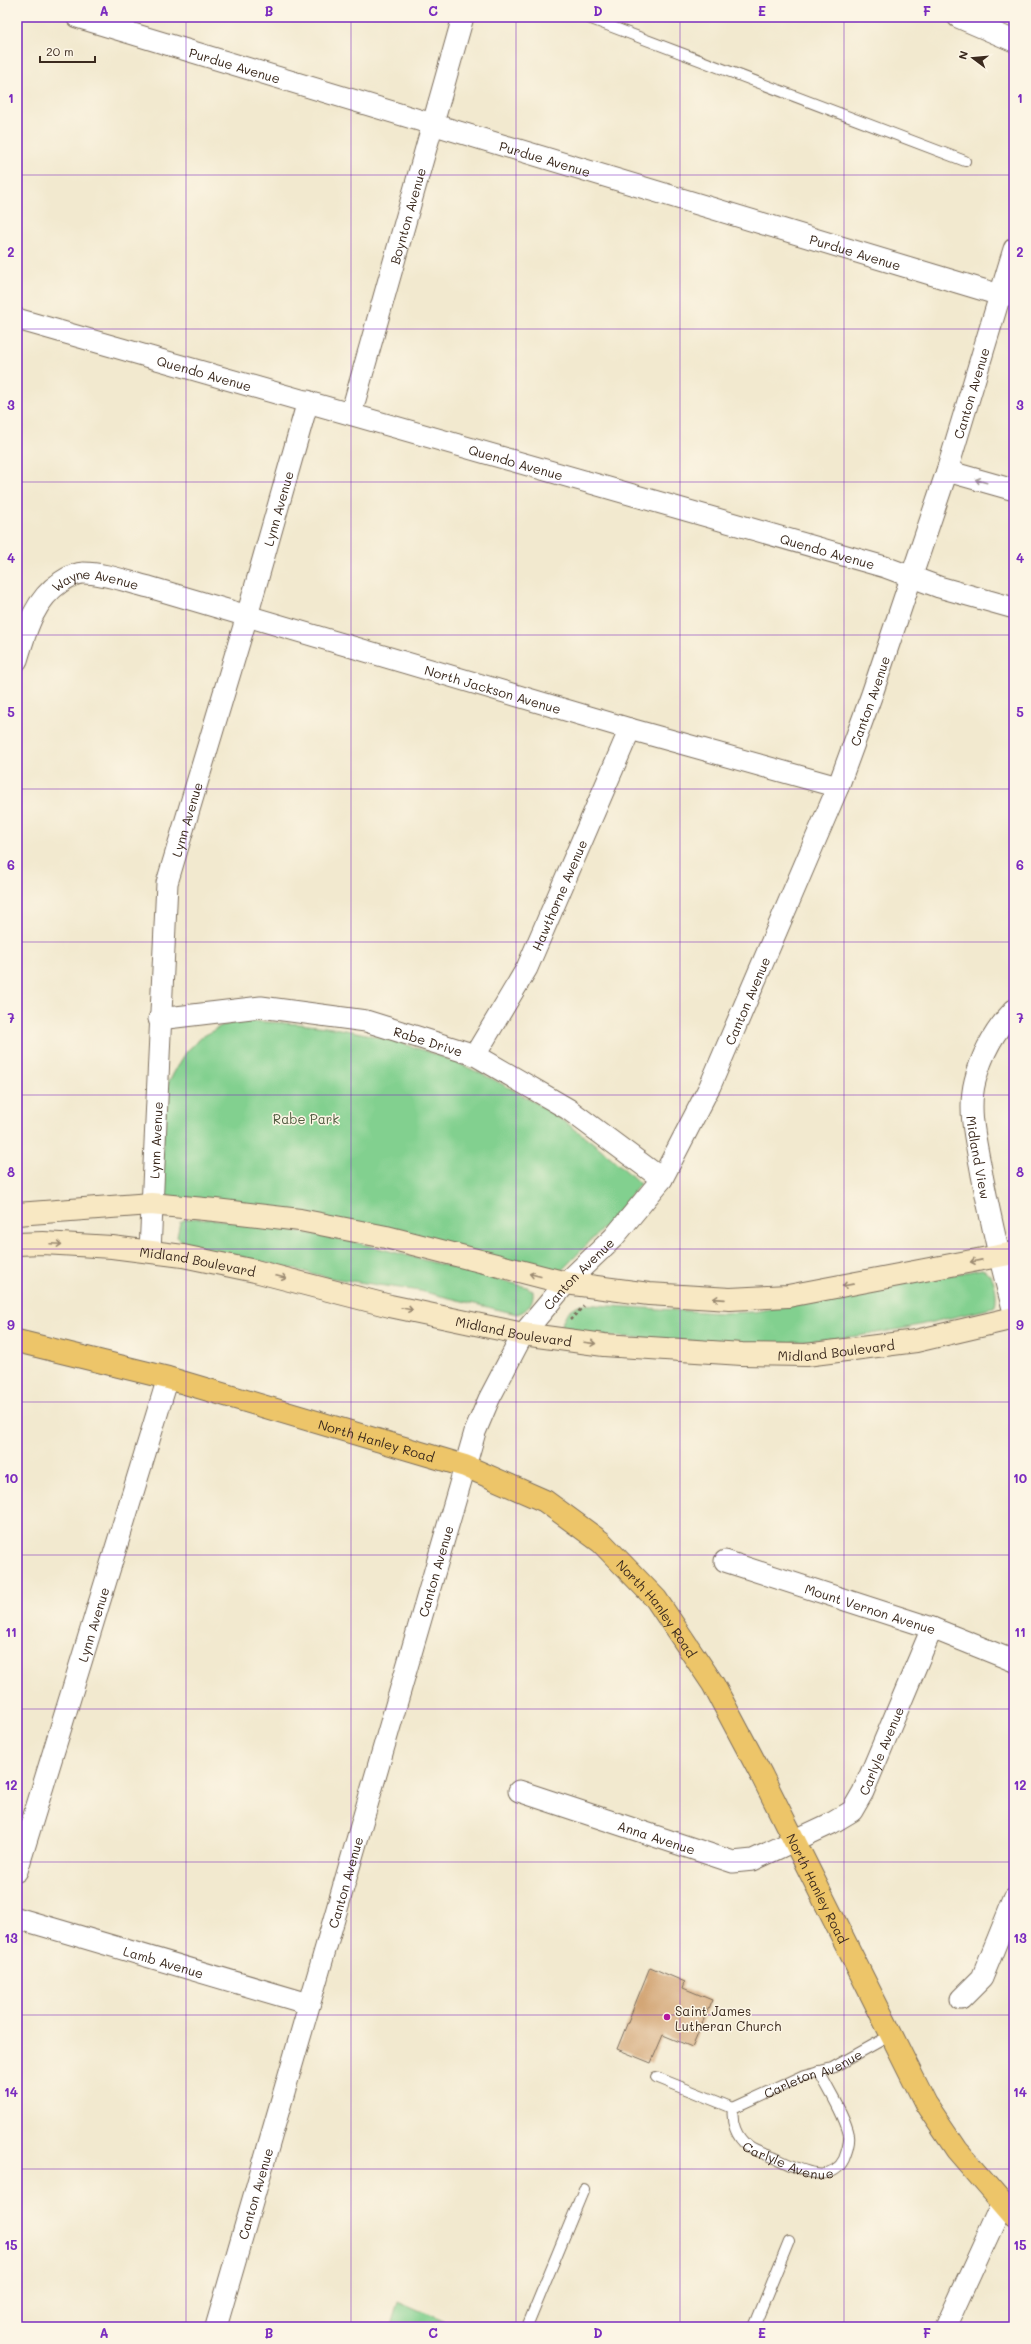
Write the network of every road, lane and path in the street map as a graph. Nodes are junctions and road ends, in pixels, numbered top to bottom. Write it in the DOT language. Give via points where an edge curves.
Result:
graph roads {
  1 [pos="78,17"];
  2 [pos="463,17"];
  3 [pos="586,17"];
  4 [pos="958,17"];
  5 [pos="1014,41"];
  6 [pos="432,124"];
  7 [pos="965,161"];
  8 [pos="1014,249"];
  9 [pos="1007,295"];
  10 [pos="17,319"];
  11 [pos="308,401"];
  12 [pos="351,414"];
  13 [pos="947,471"];
  14 [pos="1014,490"];
  15 [pos="910,576"];
  16 [pos="148,587"];
  17 [pos="1014,608"];
  18 [pos="247,616"];
  19 [pos="17,660"];
  20 [pos="630,729"];
  21 [pos="838,787"];
  22 [pos="1014,1010"];
  23 [pos="159,1019"];
  24 [pos="475,1055"];
  25 [pos="662,1179"];
  26 [pos="150,1204"];
  27 [pos="17,1214"];
  28 [pos="17,1244"];
  29 [pos="150,1251"];
  30 [pos="1006,1255"];
  31 [pos="566,1283"];
  32 [pos="584,1306"];
  33 [pos="1014,1312"];
  34 [pos="1014,1318"];
  35 [pos="568,1322"];
  36 [pos="523,1334"];
  37 [pos="17,1341"];
  38 [pos="168,1378"];
  39 [pos="465,1466"];
  40 [pos="725,1560"];
  41 [pos="932,1628"];
  42 [pos="1014,1661"];
  43 [pos="519,1791"];
  44 [pos="794,1843"];
  45 [pos="17,1871"];
  46 [pos="1014,1898"];
  47 [pos="17,1918"];
  48 [pos="961,2000"];
  49 [pos="310,2004"];
  50 [pos="891,2035"];
  51 [pos="819,2071"];
  52 [pos="656,2078"];
  53 [pos="733,2108"];
  54 [pos="584,2190"];
  55 [pos="1008,2210"];
  56 [pos="789,2241"];
  57 [pos="216,2327"];
  58 [pos="527,2327"];
  59 [pos="754,2327"];
  60 [pos="946,2327"];
  1 -- 6 [label="street, Purdue Avenue"];
  2 -- 6 [label="street, Boynton Avenue"];
  3 -- 7 [label="lane"];
  4 -- 5 [label="street"];
  6 -- 9 [label="street, Purdue Avenue"];
  6 -- 12 [label="street, Boynton Avenue"];
  8 -- 9 [label="street, Canton Avenue"];
  9 -- 13 [label="street, Canton Avenue"];
  10 -- 11 [label="street, Quendo Avenue"];
  11 -- 12 [label="street, Quendo Avenue"];
  11 -- 18 [label="street, Lynn Avenue"];
  12 -- 15 [label="street, Quendo Avenue"];
  14 -- 13 [label="street, one-way"];
  13 -- 15 [label="street, Canton Avenue"];
  15 -- 17 [label="street, Quendo Avenue"];
  15 -- 21 [label="street, Canton Avenue" via="872,694"];
  16 -- 18 [label="street, North Jackson Avenue"];
  16 -- 19 [label="street, Wayne Avenue" via="98,574 81,573 68,577 49,590 40,602 25,632"];
  18 -- 20 [label="street, North Jackson Avenue"];
  18 -- 23 [label="street, Lynn Avenue" via="167,883"];
  20 -- 21 [label="street, North Jackson Avenue"];
  20 -- 24 [label="street, Hawthorne Avenue" via="528,968"];
  21 -- 25 [label="street, Canton Avenue" via="710,1086"];
  22 -- 30 [label="street, Midland View" via="997,1028 984,1054 974,1082 972,1109 974,1135"];
  23 -- 24 [label="street, Rabe Drive" via="261,1007 366,1021"];
  23 -- 26 [label="street, Lynn Avenue"];
  24 -- 25 [label="street, Rabe Drive" via="568,1109"];
  25 -- 31 [label="street, Canton Avenue" via="614,1238"];
  26 -- 27 [label="main road"];
  26 -- 29 [label="street, Lynn Avenue"];
  31 -- 26 [label="main road, one-way" via="386,1237 300,1220"];
  28 -- 29 [label="main road, Midland Boulevard, one-way" via="43,1243"];
  29 -- 36 [label="main road, Midland Boulevard, one-way" via="255,1271 390,1306"];
  30 -- 31 [label="main road, one-way" via="788,1296 730,1300 649,1294"];
  30 -- 33 [label="street, Midland View"];
  31 -- 36 [label="street, Canton Avenue"];
  32 -- 35 [label="path"];
  36 -- 34 [label="main road, Midland Boulevard, one-way" via="604,1345 742,1354 806,1355 916,1342"];
  36 -- 39 [label="street, Canton Avenue" via="488,1399"];
  37 -- 38 [label="main road, North Hanley Road"];
  38 -- 39 [label="main road, North Hanley Road"];
  38 -- 45 [label="street, Lynn Avenue"];
  39 -- 44 [label="main road, North Hanley Road" via="545,1501 601,1542 656,1599 713,1684"];
  39 -- 49 [label="street, Canton Avenue"];
  40 -- 41 [label="street, Mount Vernon Avenue"];
  41 -- 42 [label="street, Mount Vernon Avenue"];
  41 -- 44 [label="street, Carlyle Avenue" via="864,1792 852,1811"];
  43 -- 44 [label="street, Anna Avenue" via="733,1862 753,1860"];
  44 -- 50 [label="main road, North Hanley Road"];
  46 -- 48 [label="street" via="982,1978"];
  47 -- 49 [label="street, Lamb Avenue"];
  49 -- 57 [label="street, Canton Avenue"];
  50 -- 51 [label="lane, Carleton Avenue" via="832,2068"];
  50 -- 55 [label="main road, North Hanley Road" via="926,2104 957,2150"];
  51 -- 53 [label="lane, Carleton Avenue"];
  51 -- 53 [label="lane, Carlyle Avenue" via="849,2136 848,2148 835,2170 828,2173 807,2172 748,2147 738,2135 731,2119"];
  52 -- 53 [label="lane"];
  54 -- 58 [label="lane"];
  55 -- 60 [label="street"];
  56 -- 59 [label="lane"];
}
